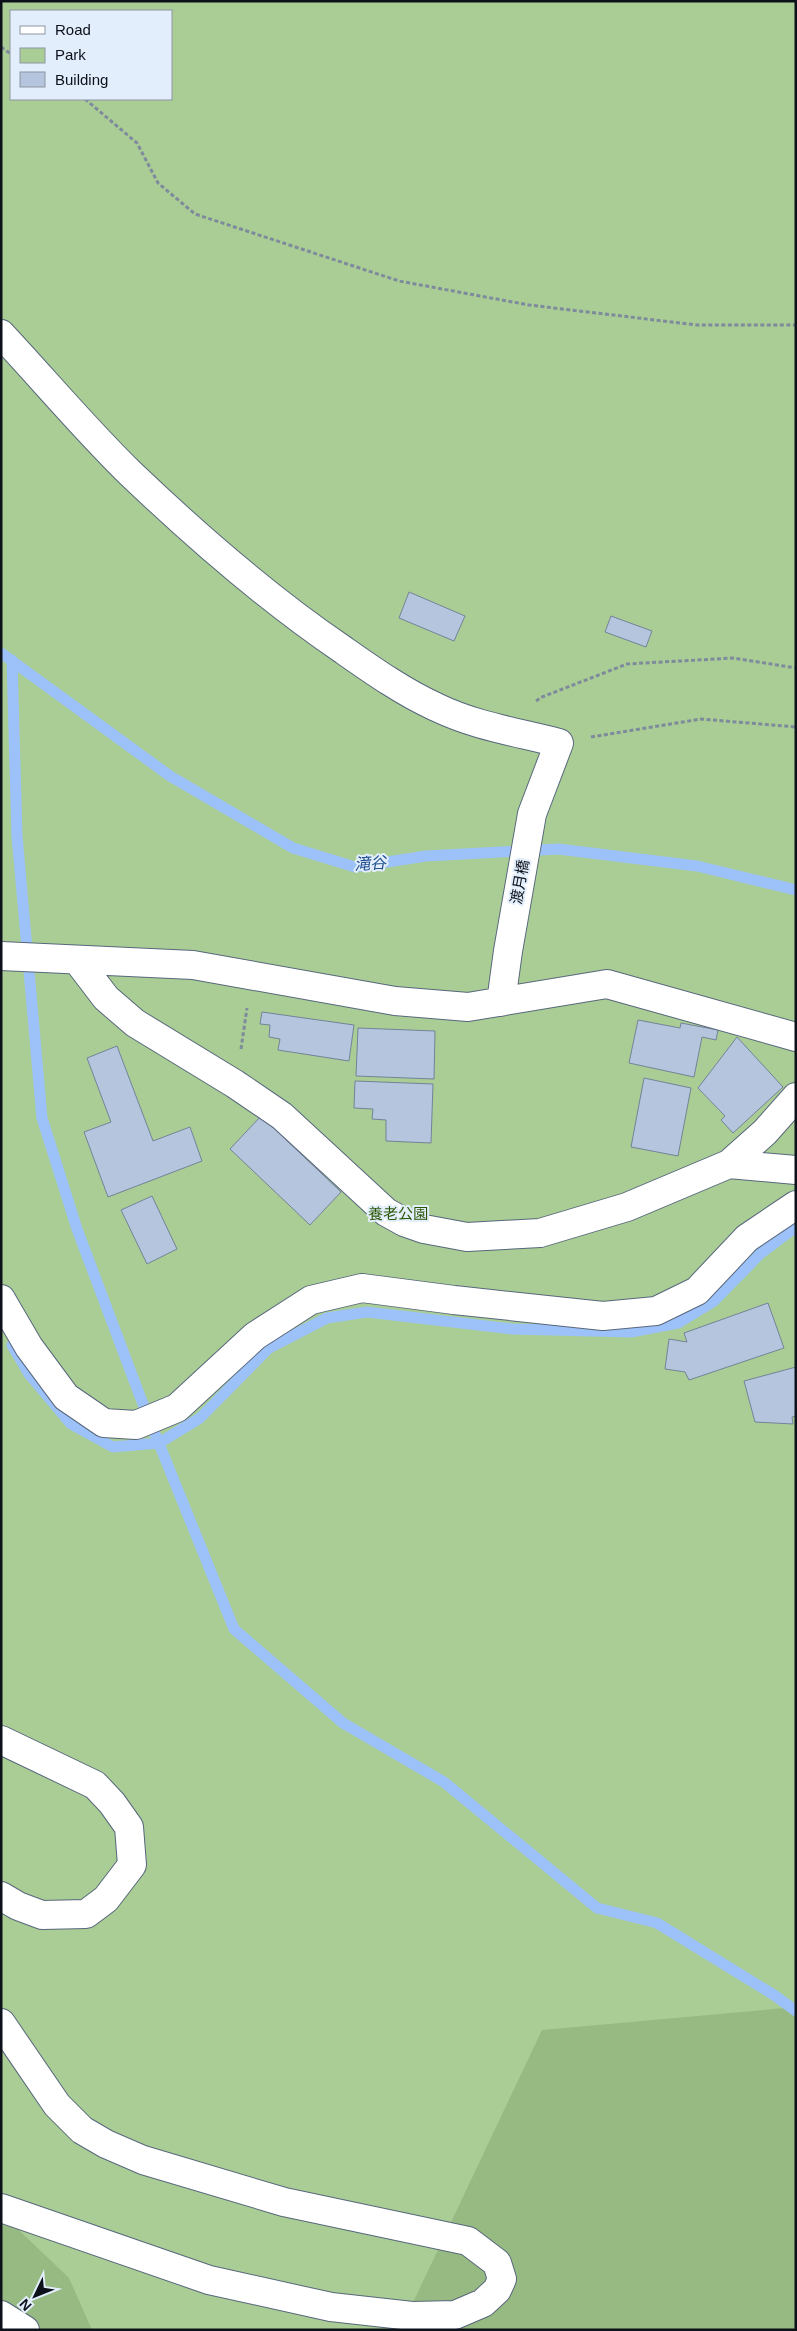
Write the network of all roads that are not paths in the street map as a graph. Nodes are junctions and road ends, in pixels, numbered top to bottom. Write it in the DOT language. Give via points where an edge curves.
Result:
graph roads {
  1 [pos="1,334"];
  2 [pos="1,956"];
  3 [pos="65,959"];
  4 [pos="501,1002"];
  5 [pos="796,1037"];
  6 [pos="793,1108"];
  7 [pos="729,1164"];
  8 [pos="796,1170"];
  9 [pos="796,1205"];
  10 [pos="1,1299"];
  11 [pos="1,1740"];
  12 [pos="1,1896"];
  13 [pos="1,2023"];
  14 [pos="1,2208"];
  15 [pos="1,2315"];
  16 [pos="25,2330"];
  1 -- 4 [label="street, 渡月橋" via="130,472 301,621 435,707 480,726 502,728 559,743 532,814"];
  2 -- 3 [label="street"];
  3 -- 4 [label="street" via="193,965 395,1001 468,1007"];
  3 -- 7 [label="street" via="135,1022 282,1116 386,1212 424,1229 467,1236 540,1233 627,1207"];
  4 -- 5 [label="street" via="607,984"];
  6 -- 7 [label="street"];
  7 -- 8 [label="street"];
  9 -- 10 [label="street" via="746,1238 697,1290 656,1311 603,1316 362,1288 311,1300 255,1336 173,1409 136,1425 104,1423 66,1397 29,1347"];
  11 -- 12 [label="street" via="95,1785 129,1827 132,1866 106,1899 86,1914 42,1915"];
  13 -- 14 [label="street" via="56,2106 82,2130 106,2144 143,2160 284,2202 468,2241 497,2263 502,2279 497,2290 483,2304 455,2315 412,2316 331,2307 208,2280"];
  15 -- 16 [label="street"];
}
